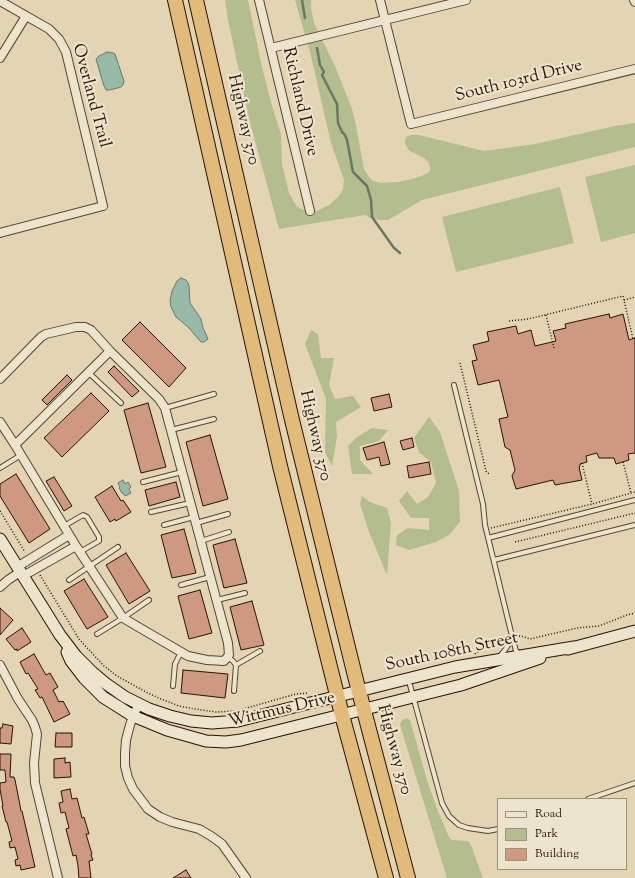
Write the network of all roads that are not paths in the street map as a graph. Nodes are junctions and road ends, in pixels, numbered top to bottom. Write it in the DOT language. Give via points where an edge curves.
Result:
graph roads {
  1 [pos="174,0"];
  2 [pos="190,0"];
  3 [pos="196,0"];
  4 [pos="203,0"];
  5 [pos="259,0"];
  6 [pos="380,0"];
  7 [pos="466,0"];
  8 [pos="0,1"];
  9 [pos="26,16"];
  10 [pos="385,20"];
  11 [pos="205,37"];
  12 [pos="271,48"];
  13 [pos="0,58"];
  14 [pos="635,69"];
  15 [pos="310,212"];
  16 [pos="0,233"];
  17 [pos="110,351"];
  18 [pos="89,373"];
  19 [pos="0,379"];
  20 [pos="454,385"];
  21 [pos="214,394"];
  22 [pos="121,403"];
  23 [pos="165,408"];
  24 [pos="214,419"];
  25 [pos="0,422"];
  26 [pos="171,430"];
  27 [pos="15,445"];
  28 [pos="21,456"];
  29 [pos="0,468"];
  30 [pos="182,472"];
  31 [pos="143,482"];
  32 [pos="635,500"];
  33 [pos="190,503"];
  34 [pos="151,512"];
  35 [pos="228,514"];
  36 [pos="195,520"];
  37 [pos="164,525"];
  38 [pos="635,525"];
  39 [pos="64,527"];
  40 [pos="229,532"];
  41 [pos="69,535"];
  42 [pos="488,538"];
  43 [pos="0,539"];
  44 [pos="201,541"];
  45 [pos="118,547"];
  46 [pos="78,549"];
  47 [pos="494,560"];
  48 [pos="89,566"];
  49 [pos="20,572"];
  50 [pos="210,577"];
  51 [pos="69,580"];
  52 [pos="181,584"];
  53 [pos="0,587"];
  54 [pos="245,593"];
  55 [pos="149,600"];
  56 [pos="217,600"];
  57 [pos="123,618"];
  58 [pos="635,631"];
  59 [pos="97,634"];
  60 [pos="60,635"];
  61 [pos="513,637"];
  62 [pos="574,647"];
  63 [pos="260,651"];
  64 [pos="181,652"];
  65 [pos="524,655"];
  66 [pos="227,657"];
  67 [pos="495,660"];
  68 [pos="0,665"];
  69 [pos="236,665"];
  70 [pos="410,685"];
  71 [pos="173,686"];
  72 [pos="234,691"];
  73 [pos="359,691"];
  74 [pos="338,696"];
  75 [pos="413,697"];
  76 [pos="139,704"];
  77 [pos="364,709"];
  78 [pos="342,714"];
  79 [pos="133,716"];
  80 [pos="635,783"];
  81 [pos="591,798"];
  82 [pos="497,829"];
  83 [pos="58,878"];
  84 [pos="246,878"];
  85 [pos="386,878"];
  86 [pos="408,878"];
  1 -- 74 [label="highway" via="280,466"];
  2 -- 11 [label="highway"];
  3 -- 11 [label="highway, Highway 370"];
  4 -- 11 [label="highway"];
  5 -- 12 [label="street, Richland Drive"];
  6 -- 10 [label="street"];
  7 -- 10 [label="street"];
  8 -- 9 [label="street, Overland Trail"];
  9 -- 13 [label="street"];
  9 -- 16 [label="street, Overland Trail" via="49,28 66,52 103,206"];
  10 -- 12 [label="street"];
  10 -- 14 [label="street, South 103rd Drive" via="411,124"];
  11 -- 73 [label="highway, Highway 370" via="292,420"];
  12 -- 15 [label="street, Richland Drive"];
  17 -- 18 [label="street"];
  17 -- 19 [label="street" via="85,327 53,332 41,337"];
  17 -- 23 [label="street"];
  18 -- 22 [label="lane"];
  18 -- 27 [label="street"];
  20 -- 42 [label="lane" via="483,504"];
  21 -- 23 [label="lane"];
  23 -- 26 [label="street"];
  24 -- 26 [label="lane"];
  25 -- 27 [label="street"];
  26 -- 30 [label="street"];
  27 -- 28 [label="street"];
  28 -- 29 [label="lane"];
  28 -- 39 [label="street"];
  30 -- 31 [label="lane"];
  30 -- 33 [label="street"];
  32 -- 42 [label="lane"];
  33 -- 34 [label="lane"];
  33 -- 36 [label="street"];
  35 -- 36 [label="lane"];
  36 -- 37 [label="lane"];
  36 -- 44 [label="street"];
  38 -- 47 [label="lane"];
  39 -- 41 [label="street"];
  39 -- 46 [label="lane" via="83,515 87,517 99,541"];
  40 -- 44 [label="lane"];
  41 -- 46 [label="street"];
  41 -- 49 [label="street"];
  42 -- 47 [label="lane"];
  43 -- 49 [label="street, Wittmus Drive"];
  44 -- 50 [label="street"];
  45 -- 48 [label="lane"];
  46 -- 48 [label="street"];
  46 -- 49 [label="street"];
  47 -- 61 [label="lane"];
  48 -- 51 [label="lane"];
  48 -- 57 [label="street"];
  49 -- 53 [label="street"];
  49 -- 60 [label="street, Wittmus Drive"];
  50 -- 52 [label="lane"];
  50 -- 56 [label="street"];
  54 -- 56 [label="lane"];
  55 -- 57 [label="lane"];
  56 -- 66 [label="street" via="228,643"];
  57 -- 59 [label="lane"];
  57 -- 64 [label="street"];
  58 -- 62 [label="street, South 108th Street"];
  60 -- 76 [label="street, Wittmus Drive" via="92,672 125,697"];
  60 -- 79 [label="street, Wittmus Drive" via="71,661 84,678 103,697"];
  61 -- 65 [label="lane" via="516,651"];
  61 -- 67 [label="lane" via="501,656"];
  62 -- 65 [label="street, South 108th Street"];
  62 -- 75 [label="street, South 108th Street" via="461,685"];
  63 -- 69 [label="lane"];
  64 -- 66 [label="street" via="207,660 224,660"];
  64 -- 71 [label="lane" via="175,664"];
  65 -- 67 [label="street, South 108th Street"];
  66 -- 69 [label="lane"];
  67 -- 73 [label="street, South 108th Street" via="455,667"];
  68 -- 83 [label="street" via="35,726 35,783"];
  69 -- 72 [label="lane"];
  70 -- 75 [label="lane"];
  73 -- 74 [label="street, South 108th Street"];
  73 -- 77 [label="highway, Highway 370"];
  74 -- 76 [label="street, Wittmus Drive" via="238,721 191,721 149,710"];
  74 -- 78 [label="highway"];
  75 -- 77 [label="street, South 108th Street"];
  75 -- 82 [label="lane" via="442,803 449,816 459,825 468,828 488,831"];
  76 -- 79 [label="street"];
  77 -- 78 [label="street, Wittmus Drive"];
  77 -- 86 [label="highway, Highway 370"];
  78 -- 79 [label="street, Wittmus Drive" via="226,742 206,741 167,730"];
  78 -- 85 [label="highway"];
  79 -- 84 [label="street" via="126,740 125,766 136,794 148,809 160,816 199,829 222,844"];
  80 -- 81 [label="lane"];
}
